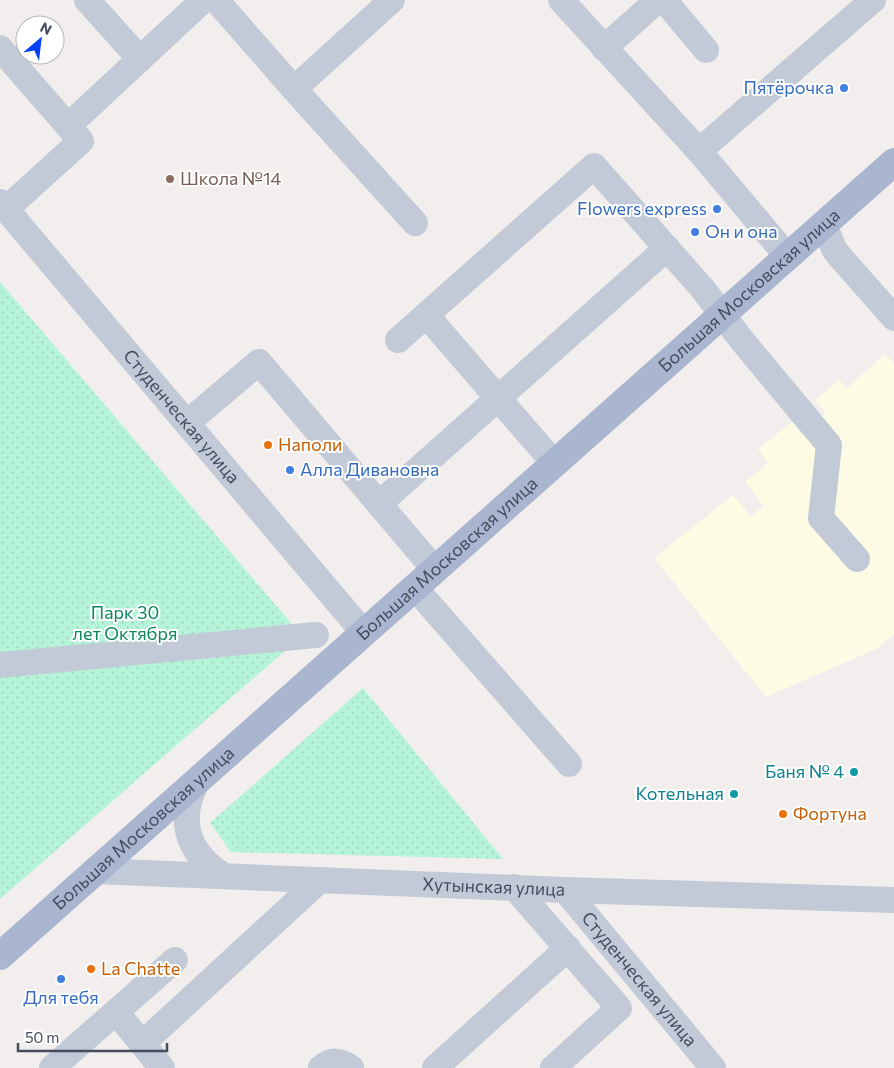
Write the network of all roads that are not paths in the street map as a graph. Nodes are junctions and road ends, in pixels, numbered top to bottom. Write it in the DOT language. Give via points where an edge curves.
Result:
graph roads {
  1 [pos="87,0"];
  2 [pos="392,0"];
  3 [pos="561,0"];
  4 [pos="658,0"];
  5 [pos="664,0"];
  6 [pos="873,0"];
  7 [pos="208,2"];
  8 [pos="0,48"];
  9 [pos="604,48"];
  10 [pos="706,50"];
  11 [pos="140,59"];
  12 [pos="294,89"];
  13 [pos="68,126"];
  14 [pos="699,151"];
  15 [pos="894,162"];
  16 [pos="2,204"];
  17 [pos="415,223"];
  18 [pos="824,224"];
  19 [pos="667,248"];
  20 [pos="788,257"];
  21 [pos="426,316"];
  22 [pos="722,316"];
  23 [pos="893,316"];
  24 [pos="398,340"];
  25 [pos="497,398"];
  26 [pos="187,423"];
  27 [pos="555,464"];
  28 [pos="379,504"];
  29 [pos="857,559"];
  30 [pos="435,570"];
  31 [pos="414,588"];
  32 [pos="364,633"];
  33 [pos="316,635"];
  34 [pos="0,665"];
  35 [pos="569,764"];
  36 [pos="201,776"];
  37 [pos="94,871"];
  38 [pos="224,876"];
  39 [pos="320,880"];
  40 [pos="514,887"];
  41 [pos="565,890"];
  42 [pos="894,900"];
  43 [pos="568,948"];
  44 [pos="0,956"];
  45 [pos="175,960"];
  46 [pos="116,1012"];
  47 [pos="142,1044"];
  48 [pos="52,1068"];
  49 [pos="162,1068"];
  50 [pos="321,1068"];
  51 [pos="350,1068"];
  52 [pos="436,1068"];
  53 [pos="553,1068"];
  54 [pos="714,1068"];
  1 -- 11 [label="street"];
  2 -- 12 [label="street"];
  3 -- 9 [label="street"];
  4 -- 9 [label="street"];
  5 -- 10 [label="street"];
  6 -- 14 [label="street"];
  7 -- 11 [label="street"];
  7 -- 12 [label="street"];
  8 -- 13 [label="street"];
  9 -- 14 [label="street"];
  11 -- 13 [label="street"];
  12 -- 17 [label="street"];
  13 -- 16 [label="street" via="81,140"];
  14 -- 20 [label="street"];
  15 -- 18 [label="main road, Большая Московская улица"];
  16 -- 26 [label="street, Студенческая улица"];
  18 -- 20 [label="main road, Большая Московская улица"];
  18 -- 23 [label="street" via="840,258"];
  19 -- 21 [label="street" via="594,166"];
  19 -- 22 [label="street"];
  19 -- 25 [label="street"];
  20 -- 22 [label="main road, Большая Московская улица"];
  21 -- 24 [label="street"];
  21 -- 25 [label="street"];
  22 -- 27 [label="main road, Большая Московская улица"];
  22 -- 29 [label="street" via="829,445 821,518"];
  25 -- 27 [label="street"];
  25 -- 28 [label="street"];
  26 -- 28 [label="street" via="259,362"];
  26 -- 32 [label="street, Студенческая улица"];
  27 -- 30 [label="main road, Большая Московская улица"];
  28 -- 30 [label="street"];
  30 -- 31 [label="main road, Большая Московская улица"];
  31 -- 32 [label="main road, Большая Московская улица"];
  31 -- 35 [label="street"];
  32 -- 36 [label="main road, Большая Московская улица"];
  33 -- 34 [label="street"];
  36 -- 37 [label="main road, Большая Московская улица"];
  36 -- 38 [label="street" via="186,810 189,833 198,854"];
  37 -- 38 [label="street, Хутынская улица"];
  37 -- 44 [label="main road, Большая Московская улица"];
  38 -- 39 [label="street, Хутынская улица"];
  39 -- 40 [label="street, Хутынская улица"];
  39 -- 47 [label="street"];
  40 -- 41 [label="street, Хутынская улица"];
  40 -- 43 [label="street"];
  41 -- 42 [label="street, Хутынская улица"];
  41 -- 54 [label="street, Студенческая улица"];
  43 -- 52 [label="street"];
  43 -- 53 [label="street" via="619,1008"];
  45 -- 46 [label="street"];
  46 -- 47 [label="street"];
  46 -- 48 [label="street"];
  47 -- 49 [label="street"];
  50 -- 51 [label="street" via="335,1061"];
}
